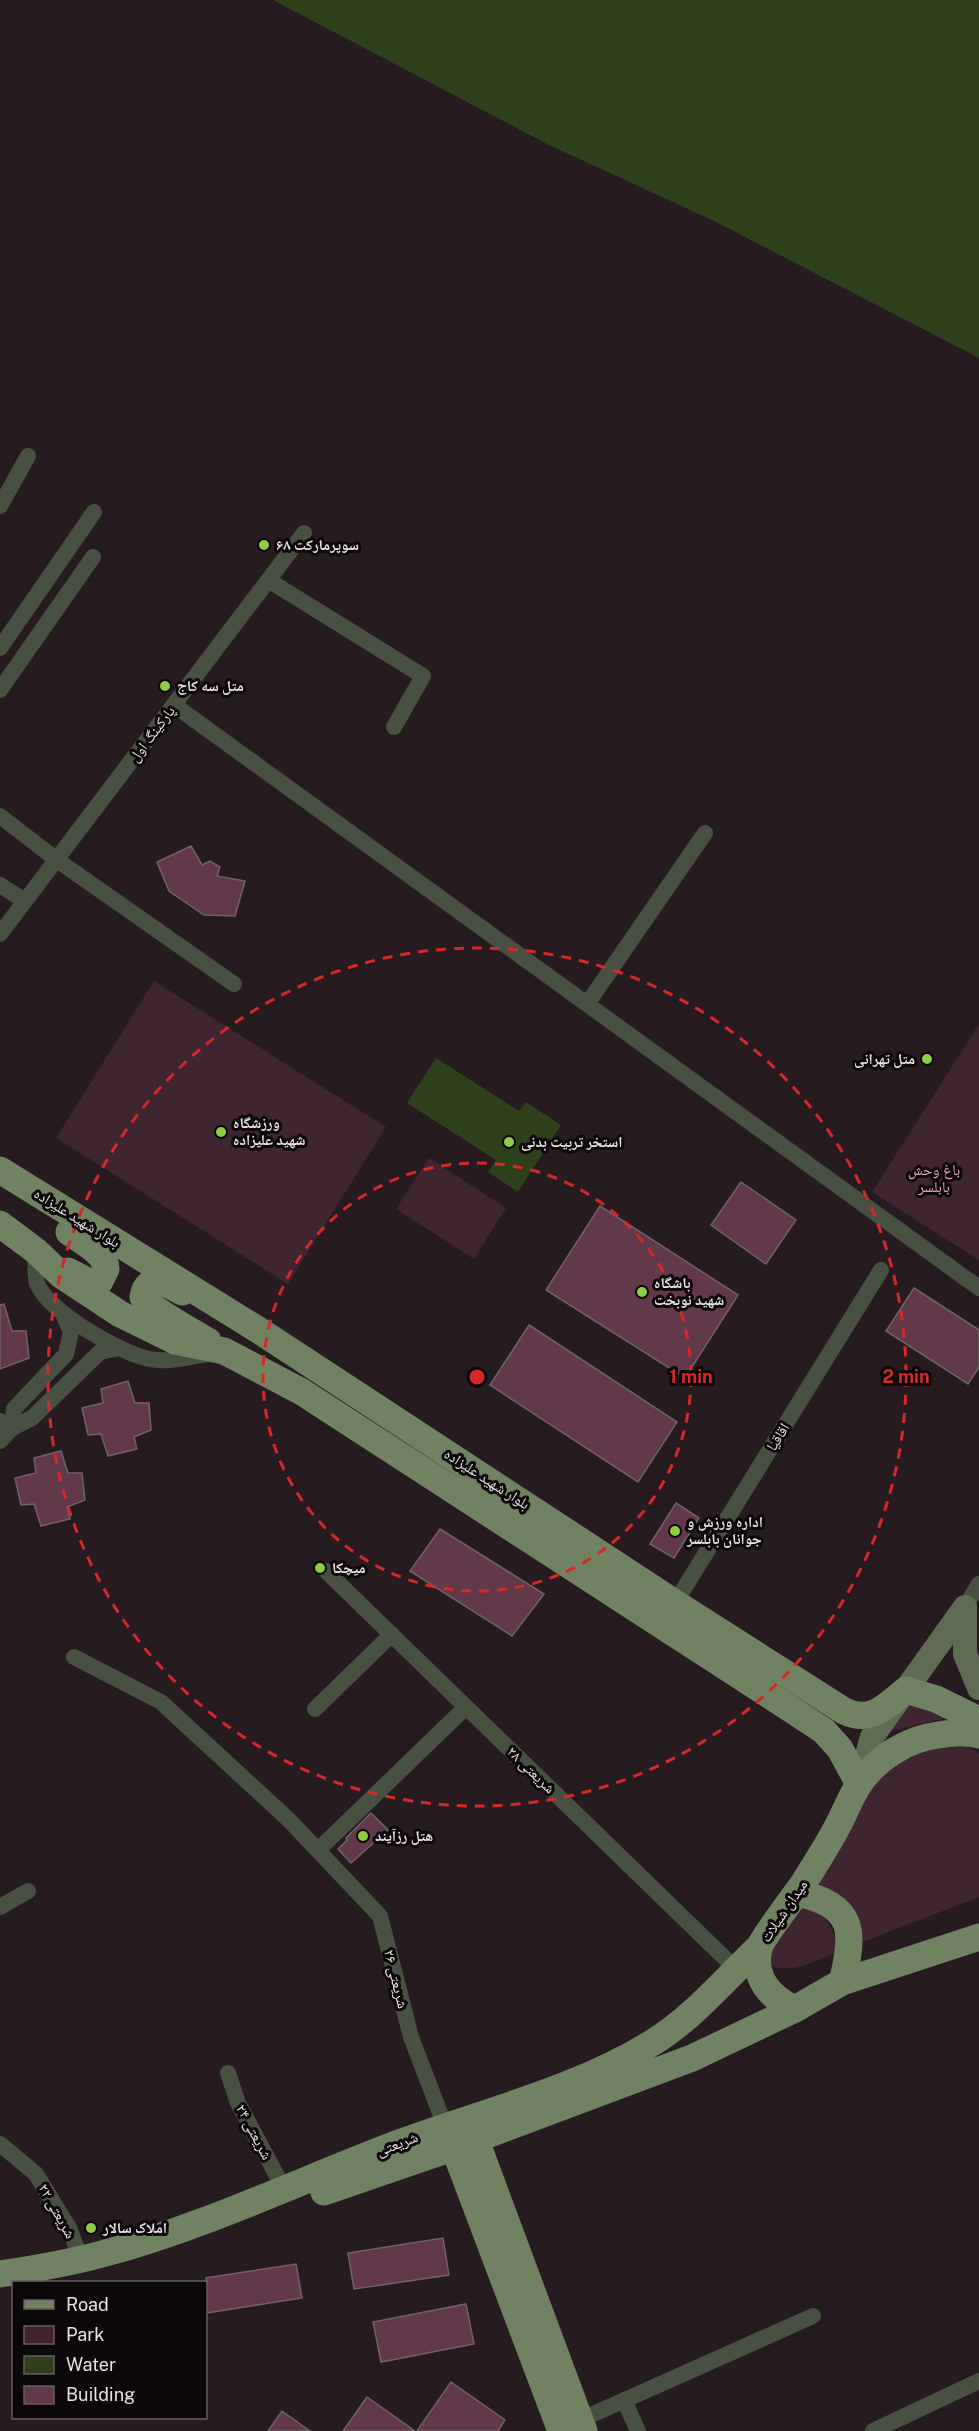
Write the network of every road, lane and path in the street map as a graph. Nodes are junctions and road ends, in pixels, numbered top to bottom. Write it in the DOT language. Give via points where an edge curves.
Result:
graph roads {
  1 [pos="28,456"];
  2 [pos="0,506"];
  3 [pos="94,512"];
  4 [pos="304,533"];
  5 [pos="93,557"];
  6 [pos="268,580"];
  7 [pos="0,648"];
  8 [pos="0,690"];
  9 [pos="174,705"];
  10 [pos="394,727"];
  11 [pos="0,816"];
  12 [pos="705,833"];
  13 [pos="57,860"];
  14 [pos="0,885"];
  15 [pos="25,901"];
  16 [pos="0,934"];
  17 [pos="234,984"];
  18 [pos="587,1004"];
  19 [pos="10,1177"];
  20 [pos="0,1224"];
  21 [pos="36,1251"];
  22 [pos="881,1270"];
  23 [pos="979,1288"];
  24 [pos="63,1314"];
  25 [pos="260,1331"];
  26 [pos="119,1348"];
  27 [pos="224,1351"];
  28 [pos="4,1430"];
  29 [pos="326,1571"];
  30 [pos="979,1584"];
  31 [pos="675,1603"];
  32 [pos="965,1607"];
  33 [pos="392,1634"];
  34 [pos="74,1657"];
  35 [pos="979,1688"];
  36 [pos="906,1690"];
  37 [pos="466,1707"];
  38 [pos="315,1709"];
  39 [pos="979,1720"];
  40 [pos="979,1735"];
  41 [pos="859,1784"];
  42 [pos="318,1850"];
  43 [pos="28,1891"];
  44 [pos="797,1893"];
  45 [pos="0,1907"];
  46 [pos="979,1937"];
  47 [pos="759,1947"];
  48 [pos="735,1969"];
  49 [pos="842,1982"];
  50 [pos="795,2009"];
  51 [pos="228,2073"];
  52 [pos="458,2137"];
  53 [pos="0,2144"];
  54 [pos="284,2189"];
  55 [pos="81,2259"];
  56 [pos="0,2274"];
  57 [pos="52,2281"];
  58 [pos="813,2316"];
  59 [pos="979,2381"];
  60 [pos="624,2400"];
  61 [pos="575,2427"];
  62 [pos="638,2431"];
  63 [pos="873,2431"];
  1 -- 2 [label="street"];
  3 -- 7 [label="street"];
  4 -- 6 [label="street, پارکینگ اول"];
  5 -- 8 [label="street"];
  6 -- 9 [label="street, پارکینگ اول"];
  6 -- 10 [label="street" via="423,676"];
  9 -- 13 [label="street, پارکینگ اول"];
  9 -- 18 [label="street"];
  11 -- 13 [label="street"];
  12 -- 18 [label="street"];
  13 -- 15 [label="street, پارکینگ اول"];
  13 -- 17 [label="street"];
  14 -- 15 [label="street"];
  15 -- 16 [label="street, پارکینگ اول"];
  18 -- 23 [label="street"];
  19 -- 21 [label="main road" via="59,1224 99,1254 106,1264 105,1273 100,1281 87,1282"];
  19 -- 25 [label="main road, بلوار شهید علیزاده"];
  20 -- 21 [label="main road, بلوار شهید علیزاده"];
  21 -- 24 [label="street" via="36,1282 45,1298"];
  21 -- 27 [label="main road, بلوار شهید علیزاده" via="62,1275 120,1314 175,1341"];
  22 -- 31 [label="street, اقاقیا"];
  24 -- 26 [label="street"];
  24 -- 28 [label="street" via="71,1332 66,1354 14,1409"];
  25 -- 27 [label="main road" via="164,1281 146,1287 143,1297 147,1303"];
  25 -- 31 [label="main road, بلوار شهید علیزاده"];
  26 -- 27 [label="street" via="148,1359 168,1361"];
  26 -- 28 [label="street" via="100,1352 32,1418"];
  27 -- 41 [label="main road, بلوار شهید علیزاده" via="302,1392 824,1731 840,1749"];
  29 -- 33 [label="street, شریعتی ۲۸"];
  30 -- 32 [label="street"];
  31 -- 36 [label="main road, بلوار شهید علیزاده" via="856,1717 877,1713"];
  32 -- 35 [label="main road" via="965,1654"];
  32 -- 36 [label="main road"];
  33 -- 37 [label="street, شریعتی ۲۸"];
  33 -- 38 [label="street"];
  34 -- 42 [label="street, شریعتی ۲۶" via="161,1702"];
  36 -- 39 [label="main road" via="936,1699"];
  36 -- 41 [label="main road" via="872,1737"];
  37 -- 42 [label="street"];
  37 -- 48 [label="street, شریعتی ۲۸"];
  40 -- 41 [label="main road, میدان شیلات" via="957,1732 911,1741 881,1761"];
  41 -- 44 [label="main road, میدان شیلات"];
  42 -- 52 [label="street, شریعتی ۲۶" via="380,1916 411,2037"];
  43 -- 45 [label="street"];
  44 -- 47 [label="main road, میدان شیلات"];
  44 -- 49 [label="main road" via="826,1901 846,1923 850,1947"];
  46 -- 49 [label="main road"];
  47 -- 48 [label="main road, شریعتی"];
  47 -- 50 [label="main road, میدان شیلات" via="760,1979 768,1991"];
  48 -- 52 [label="main road, شریعتی" via="680,2024 630,2056"];
  49 -- 50 [label="main road"];
  50 -- 52 [label="main road, شریعتی" via="692,2058"];
  51 -- 54 [label="street, شریعتی ۲۴" via="238,2103"];
  52 -- 54 [label="main road, شریعتی"];
  52 -- 57 [label="main road, شریعتی" via="196,2239"];
  52 -- 61 [label="main road"];
  53 -- 55 [label="street, شریعتی ۲۲" via="36,2174 69,2228"];
  54 -- 55 [label="main road, شریعتی" via="190,2225"];
  55 -- 56 [label="main road, شریعتی"];
  58 -- 60 [label="street"];
  59 -- 63 [label="street"];
  60 -- 61 [label="street"];
  60 -- 62 [label="street"];
}
